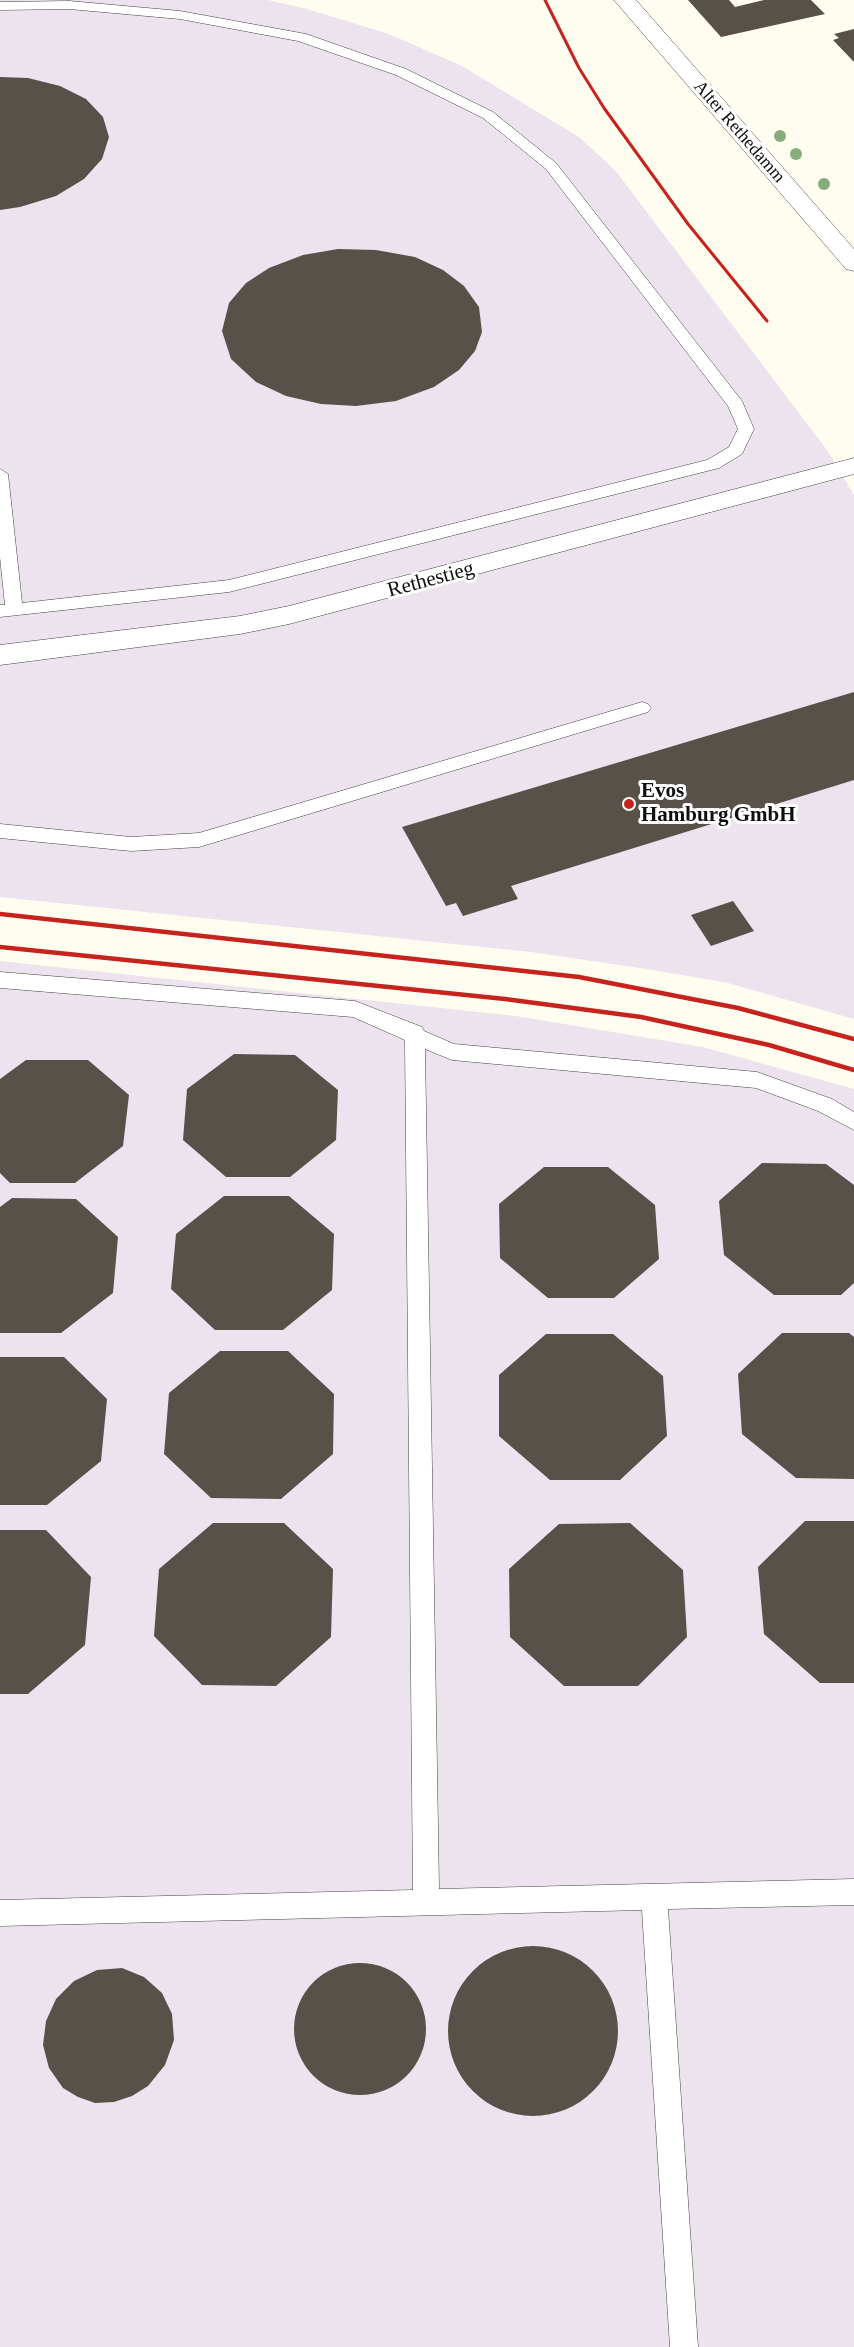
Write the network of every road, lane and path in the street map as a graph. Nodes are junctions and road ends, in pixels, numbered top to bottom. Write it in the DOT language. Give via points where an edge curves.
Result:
graph roads {
  1 [pos="625,0"];
  2 [pos="0,6"];
  3 [pos="854,264"];
  4 [pos="854,466"];
  5 [pos="0,474"];
  6 [pos="7,610"];
  7 [pos="0,655"];
  8 [pos="642,708"];
  9 [pos="0,831"];
  10 [pos="0,980"];
  11 [pos="414,1033"];
  12 [pos="854,1122"];
  13 [pos="854,1892"];
  14 [pos="654,1897"];
  15 [pos="426,1903"];
  16 [pos="0,1914"];
  17 [pos="684,2347"];
  1 -- 3 [label="street, Alter Rethedamm"];
  2 -- 6 [label="lane" via="69,5 180,15 301,37 401,72 488,115 550,166 736,405 746,429 736,450 713,464 229,586"];
  4 -- 7 [label="street, Rethestieg" via="289,615 240,625"];
  5 -- 6 [label="lane"];
  8 -- 9 [label="lane" via="199,840 131,844"];
  10 -- 11 [label="lane" via="355,1010"];
  11 -- 12 [label="lane" via="452,1052 757,1080 825,1105"];
  11 -- 15 [label="lane"];
  13 -- 14 [label="lane"];
  14 -- 15 [label="lane"];
  14 -- 17 [label="lane"];
  15 -- 16 [label="lane"];
}
